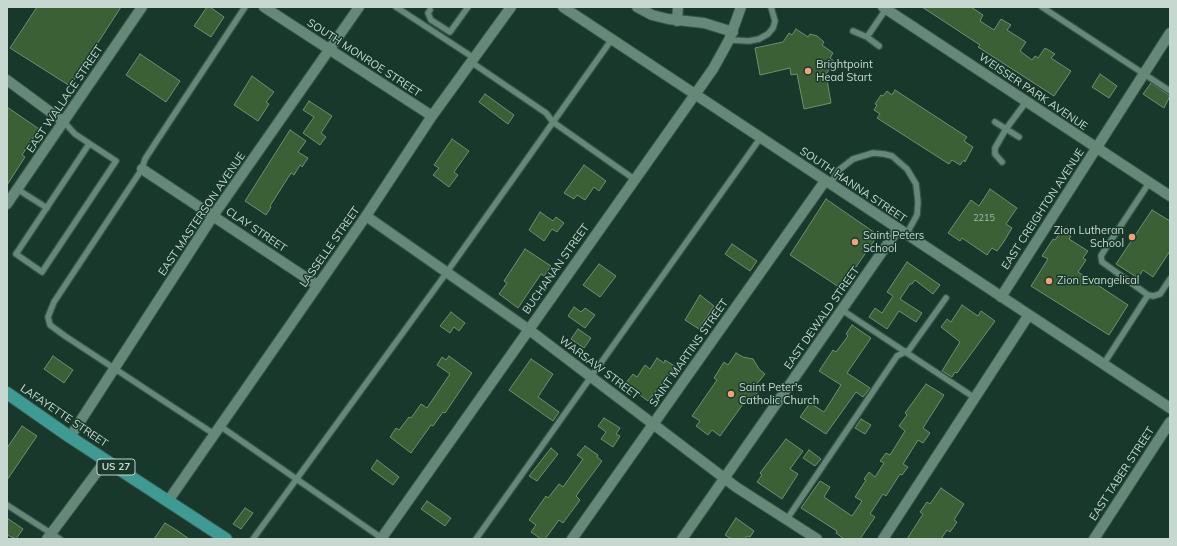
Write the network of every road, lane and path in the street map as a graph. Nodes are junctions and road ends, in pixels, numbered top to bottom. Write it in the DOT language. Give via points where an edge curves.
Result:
graph roads {
  1 [pos="142,7"];
  2 [pos="245,7"];
  3 [pos="264,7"];
  4 [pos="359,7"];
  5 [pos="396,7"];
  6 [pos="468,7"];
  7 [pos="512,7"];
  8 [pos="563,7"];
  9 [pos="637,7"];
  10 [pos="678,7"];
  11 [pos="741,7"];
  12 [pos="771,7"];
  13 [pos="1042,7"];
  14 [pos="885,8"];
  15 [pos="430,10"];
  16 [pos="677,21"];
  17 [pos="853,31"];
  18 [pos="1170,33"];
  19 [pos="731,36"];
  20 [pos="867,37"];
  21 [pos="612,39"];
  22 [pos="878,46"];
  23 [pos="329,49"];
  24 [pos="473,60"];
  25 [pos="1144,74"];
  26 [pos="7,80"];
  27 [pos="1170,91"];
  28 [pos="695,93"];
  29 [pos="1026,102"];
  30 [pos="432,116"];
  31 [pos="64,122"];
  32 [pos="553,122"];
  33 [pos="995,122"];
  34 [pos="1006,129"];
  35 [pos="761,137"];
  36 [pos="1019,138"];
  37 [pos="89,144"];
  38 [pos="1096,149"];
  39 [pos="1002,162"];
  40 [pos="142,169"];
  41 [pos="634,179"];
  42 [pos="828,182"];
  43 [pos="1149,183"];
  44 [pos="17,189"];
  45 [pos="1170,196"];
  46 [pos="7,204"];
  47 [pos="47,208"];
  48 [pos="213,216"];
  49 [pos="366,216"];
  50 [pos="902,232"];
  51 [pos="447,272"];
  52 [pos="1170,279"];
  53 [pos="317,285"];
  54 [pos="1148,295"];
  55 [pos="1001,297"];
  56 [pos="946,298"];
  57 [pos="842,310"];
  58 [pos="1028,316"];
  59 [pos="528,329"];
  60 [pos="906,352"];
  61 [pos="1103,365"];
  62 [pos="114,369"];
  63 [pos="592,378"];
  64 [pos="7,393"];
  65 [pos="975,398"];
  66 [pos="1170,408"];
  67 [pos="1170,422"];
  68 [pos="653,425"];
  69 [pos="217,430"];
  70 [pos="70,437"];
  71 [pos="106,460"];
  72 [pos="724,478"];
  73 [pos="296,480"];
  74 [pos="168,501"];
  75 [pos="7,505"];
  76 [pos="787,520"];
  77 [pos="53,537"];
  78 [pos="226,539"];
  79 [pos="253,539"];
  80 [pos="382,539"];
  81 [pos="476,539"];
  82 [pos="572,539"];
  83 [pos="682,539"];
  84 [pos="817,539"];
  85 [pos="883,539"];
  86 [pos="1094,539"];
  1 -- 31 [label="street, EAST WALLACE STREET"];
  2 -- 40 [label="lane" via="145,159"];
  3 -- 23 [label="street, SOUTH MONROE STREET"];
  4 -- 23 [label="street, EAST MASTERSON AVENUE"];
  5 -- 24 [label="lane"];
  6 -- 15 [label="lane" via="450,32 430,20"];
  7 -- 24 [label="street, LASSELLE STREET"];
  8 -- 21 [label="street, SOUTH HANNA STREET"];
  9 -- 16 [label="street"];
  10 -- 16 [label="street"];
  11 -- 19 [label="street, BUCHANAN STREET"];
  12 -- 19 [label="lane" via="775,21 768,34 749,41"];
  13 -- 25 [label="lane"];
  14 -- 20 [label="lane"];
  14 -- 29 [label="street, WEISSER PARK AVENUE"];
  16 -- 19 [label="street" via="704,24"];
  17 -- 20 [label="lane"];
  18 -- 25 [label="street, EAST CREIGHTON AVENUE"];
  19 -- 28 [label="street, BUCHANAN STREET" via="713,69"];
  20 -- 22 [label="lane"];
  21 -- 28 [label="street, SOUTH HANNA STREET"];
  21 -- 32 [label="lane"];
  23 -- 30 [label="street, SOUTH MONROE STREET"];
  23 -- 48 [label="street, EAST MASTERSON AVENUE"];
  24 -- 30 [label="street, LASSELLE STREET"];
  24 -- 32 [label="lane" via="546,113"];
  25 -- 27 [label="lane"];
  25 -- 38 [label="street, EAST CREIGHTON AVENUE"];
  26 -- 31 [label="street"];
  28 -- 35 [label="street, SOUTH HANNA STREET"];
  28 -- 41 [label="street, BUCHANAN STREET"];
  29 -- 34 [label="lane"];
  29 -- 38 [label="street, WEISSER PARK AVENUE"];
  30 -- 49 [label="street, LASSELLE STREET"];
  31 -- 37 [label="lane"];
  31 -- 44 [label="street, EAST WALLACE STREET"];
  32 -- 41 [label="lane"];
  32 -- 51 [label="lane"];
  33 -- 34 [label="lane"];
  34 -- 36 [label="lane"];
  34 -- 39 [label="lane" via="995,154"];
  35 -- 42 [label="street, SOUTH HANNA STREET"];
  35 -- 63 [label="lane"];
  37 -- 47 [label="lane"];
  37 -- 47 [label="lane" via="116,161 42,272 16,254"];
  38 -- 43 [label="street, WEISSER PARK AVENUE"];
  38 -- 55 [label="street, EAST CREIGHTON AVENUE"];
  40 -- 48 [label="street, CLAY STREET"];
  40 -- 62 [label="lane" via="54,302 48,317 50,325 55,329"];
  41 -- 59 [label="street, BUCHANAN STREET"];
  42 -- 50 [label="street, SOUTH HANNA STREET"];
  42 -- 50 [label="lane" via="853,159 872,153 892,156 907,169 916,184 917,215"];
  42 -- 68 [label="street, SAINT MARTINS STREET"];
  43 -- 45 [label="street, WEISSER PARK AVENUE"];
  43 -- 54 [label="lane" via="1101,256 1105,266"];
  44 -- 46 [label="street, EAST WALLACE STREET"];
  44 -- 47 [label="lane"];
  48 -- 53 [label="street, CLAY STREET"];
  48 -- 62 [label="street, EAST MASTERSON AVENUE"];
  49 -- 51 [label="street, WARSAW STREET"];
  49 -- 53 [label="street, LASSELLE STREET"];
  50 -- 55 [label="street, SOUTH HANNA STREET"];
  50 -- 57 [label="street, EAST DEWALD STREET"];
  51 -- 59 [label="street, WARSAW STREET"];
  51 -- 73 [label="lane"];
  52 -- 54 [label="lane" via="1160,294"];
  53 -- 69 [label="street, LASSELLE STREET"];
  54 -- 61 [label="lane"];
  55 -- 58 [label="street, SOUTH HANNA STREET"];
  56 -- 60 [label="lane" via="927,328"];
  57 -- 60 [label="lane"];
  57 -- 72 [label="street, EAST DEWALD STREET"];
  58 -- 61 [label="street, SOUTH HANNA STREET"];
  58 -- 65 [label="street"];
  59 -- 63 [label="street, WARSAW STREET"];
  59 -- 80 [label="street, BUCHANAN STREET"];
  60 -- 65 [label="lane"];
  60 -- 76 [label="lane" via="897,356"];
  61 -- 66 [label="street, SOUTH HANNA STREET"];
  62 -- 69 [label="lane"];
  62 -- 70 [label="street, EAST MASTERSON AVENUE"];
  63 -- 68 [label="street, WARSAW STREET"];
  63 -- 81 [label="lane"];
  64 -- 70 [label="highway, LAFAYETTE STREET / US 27"];
  65 -- 85 [label="street"];
  67 -- 86 [label="street, EAST TABER STREET"];
  68 -- 72 [label="street, WARSAW STREET"];
  68 -- 82 [label="street, SAINT MARTINS STREET"];
  69 -- 73 [label="lane"];
  69 -- 74 [label="street, LASSELLE STREET"];
  70 -- 71 [label="highway, LAFAYETTE STREET / US 27"];
  71 -- 74 [label="highway, LAFAYETTE STREET / US 27"];
  71 -- 77 [label="street"];
  72 -- 76 [label="street, WARSAW STREET"];
  72 -- 83 [label="street, EAST DEWALD STREET"];
  73 -- 79 [label="lane"];
  73 -- 80 [label="lane"];
  74 -- 78 [label="highway, LAFAYETTE STREET / US 27"];
  75 -- 77 [label="lane"];
  76 -- 84 [label="street, WARSAW STREET"];
}
